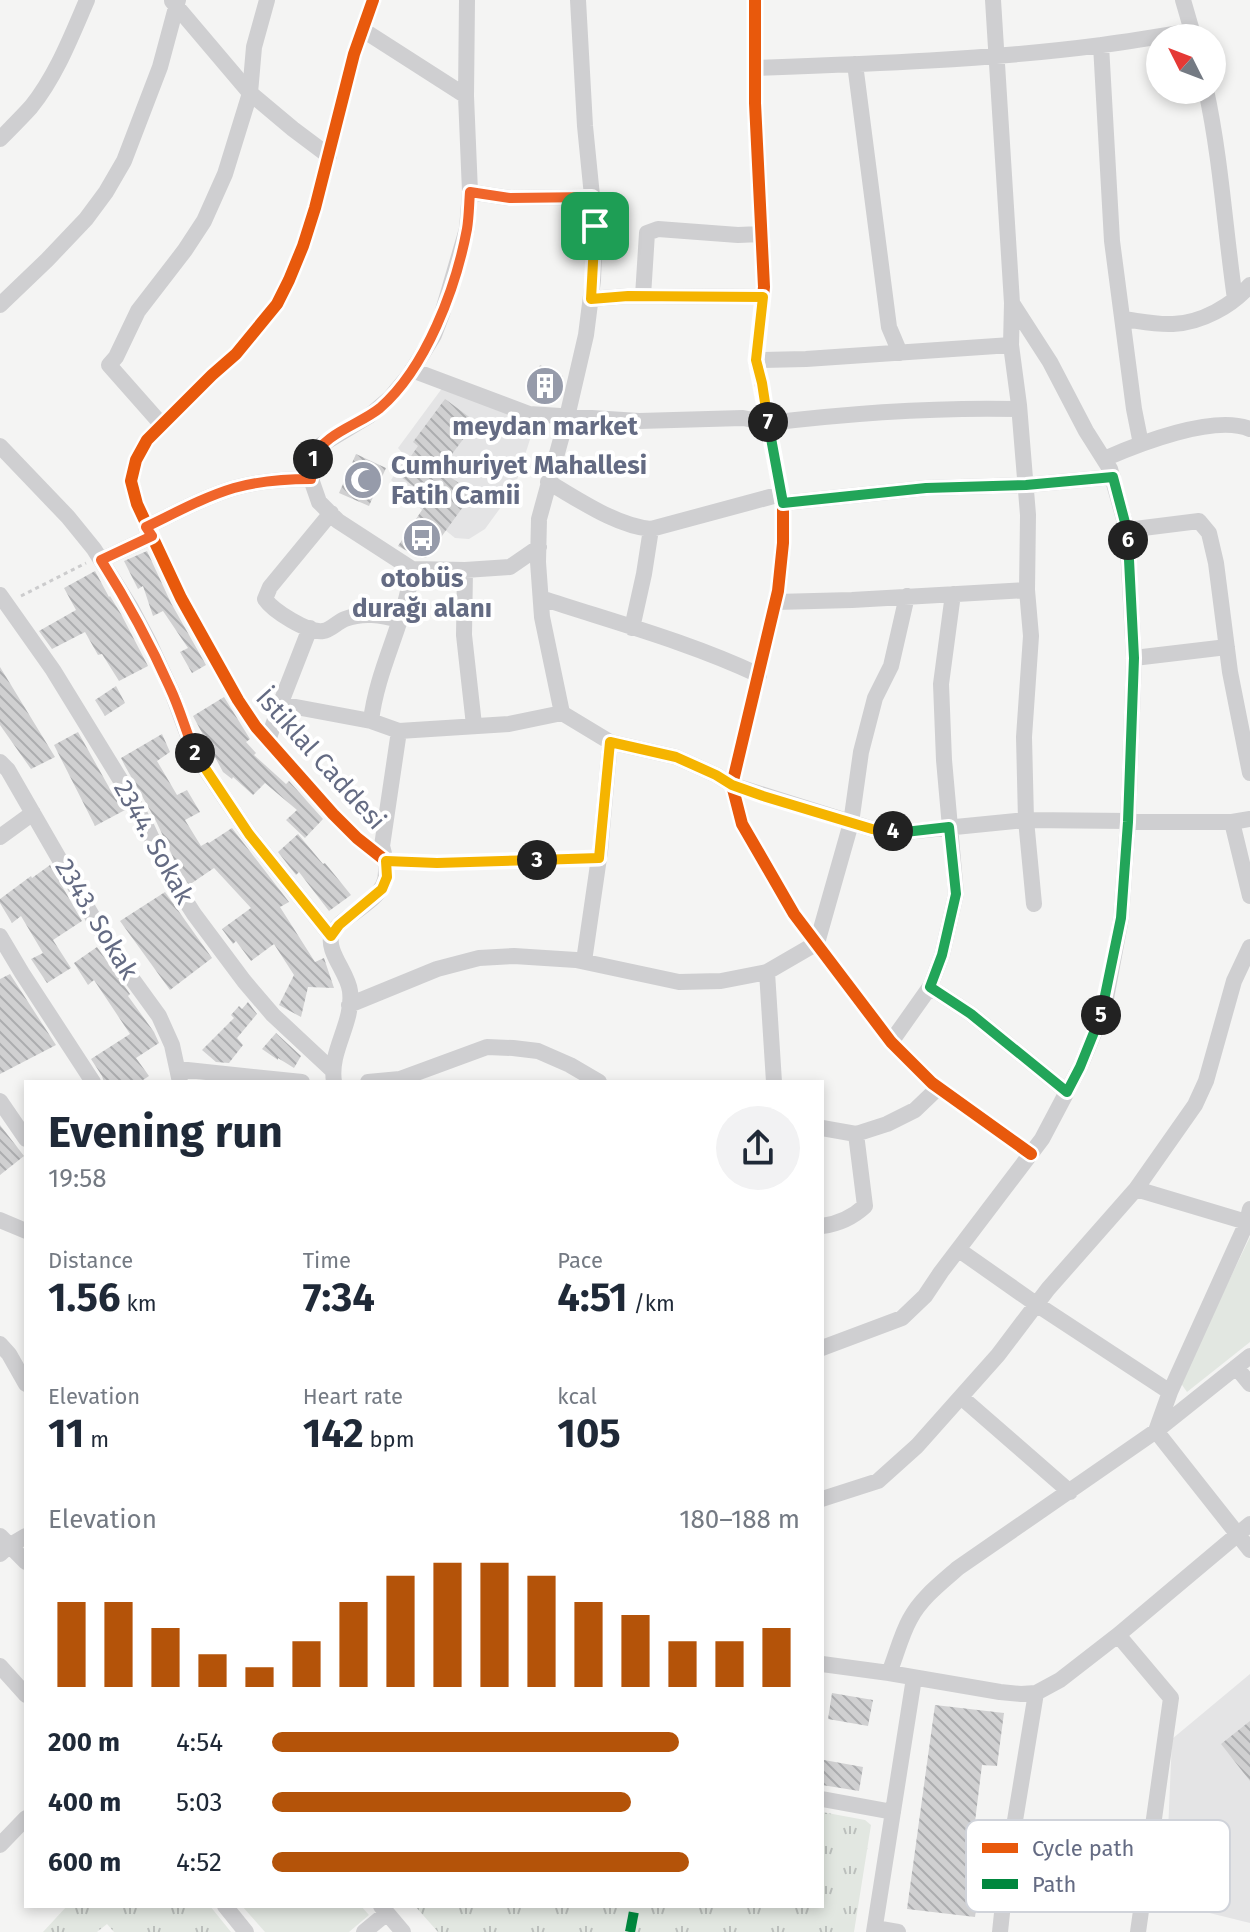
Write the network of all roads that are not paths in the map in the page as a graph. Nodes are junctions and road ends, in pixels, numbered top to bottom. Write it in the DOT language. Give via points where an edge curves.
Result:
graph roads {
  1 [pos="87,0"];
  2 [pos="267,0"];
  3 [pos="373,0"];
  4 [pos="467,0"];
  5 [pos="578,0"];
  6 [pos="755,0"];
  7 [pos="993,0"];
  8 [pos="1183,0"];
  9 [pos="175,2"];
  10 [pos="1190,24"];
  11 [pos="363,30"];
  12 [pos="1146,40"];
  13 [pos="1101,45"];
  14 [pos="996,55"];
  15 [pos="855,64"];
  16 [pos="755,68"];
  17 [pos="250,93"];
  18 [pos="466,96"];
  19 [pos="1209,104"];
  20 [pos="0,139"];
  21 [pos="329,156"];
  22 [pos="470,192"];
  23 [pos="592,197"];
  24 [pos="761,234"];
  25 [pos="1250,285"];
  26 [pos="643,296"];
  27 [pos="763,297"];
  28 [pos="591,299"];
  29 [pos="1235,299"];
  30 [pos="1012,303"];
  31 [pos="0,305"];
  32 [pos="1123,319"];
  33 [pos="1011,345"];
  34 [pos="900,353"];
  35 [pos="756,360"];
  36 [pos="412,370"];
  37 [pos="1019,409"];
  38 [pos="567,417"];
  39 [pos="768,423"];
  40 [pos="162,425"];
  41 [pos="1250,429"];
  42 [pos="1141,444"];
  43 [pos="0,446"];
  44 [pos="1104,459"];
  45 [pos="1113,477"];
  46 [pos="311,479"];
  47 [pos="548,482"];
  48 [pos="1026,485"];
  49 [pos="782,499"];
  50 [pos="331,513"];
  51 [pos="651,529"];
  52 [pos="1127,530"];
  53 [pos="149,531"];
  54 [pos="539,547"];
  55 [pos="100,558"];
  56 [pos="412,569"];
  57 [pos="465,570"];
  58 [pos="1027,590"];
  59 [pos="953,594"];
  60 [pos="907,596"];
  61 [pos="541,598"];
  62 [pos="3,599"];
  63 [pos="776,602"];
  64 [pos="400,620"];
  65 [pos="310,628"];
  66 [pos="632,628"];
  67 [pos="1227,647"];
  68 [pos="1134,658"];
  69 [pos="759,675"];
  70 [pos="280,704"];
  71 [pos="562,713"];
  72 [pos="371,721"];
  73 [pos="474,725"];
  74 [pos="399,731"];
  75 [pos="268,741"];
  76 [pos="610,742"];
  77 [pos="0,762"];
  78 [pos="1250,773"];
  79 [pos="732,785"];
  80 [pos="33,813"];
  81 [pos="1250,819"];
  82 [pos="1026,820"];
  83 [pos="1128,822"];
  84 [pos="1232,822"];
  85 [pos="851,823"];
  86 [pos="949,827"];
  87 [pos="0,837"];
  88 [pos="599,858"];
  89 [pos="386,861"];
  90 [pos="1250,896"];
  91 [pos="1034,904"];
  92 [pos="0,936"];
  93 [pos="331,936"];
  94 [pos="817,943"];
  95 [pos="1250,947"];
  96 [pos="584,961"];
  97 [pos="767,972"];
  98 [pos="930,987"];
  99 [pos="349,1005"];
  100 [pos="891,1042"];
  101 [pos="179,1076"];
  102 [pos="333,1076"];
  103 [pos="92,1080"];
  104 [pos="261,1080"];
  105 [pos="389,1080"];
  106 [pos="596,1080"];
  107 [pos="774,1080"];
  108 [pos="938,1088"];
  109 [pos="1067,1092"];
  110 [pos="0,1101"];
  111 [pos="824,1128"];
  112 [pos="856,1134"];
  113 [pos="24,1136"];
  114 [pos="1031,1154"];
  115 [pos="1136,1189"];
  116 [pos="1249,1218"];
  117 [pos="0,1220"];
  118 [pos="824,1226"];
  119 [pos="24,1230"];
  120 [pos="959,1250"];
  121 [pos="1036,1304"];
  122 [pos="0,1344"];
  123 [pos="824,1347"];
  124 [pos="1250,1356"];
  125 [pos="1236,1367"];
  126 [pos="24,1380"];
  127 [pos="1250,1384"];
  128 [pos="1170,1392"];
  129 [pos="961,1397"];
  130 [pos="1156,1431"];
  131 [pos="1070,1492"];
  132 [pos="824,1498"];
  133 [pos="1244,1529"];
  134 [pos="24,1537"];
  135 [pos="3,1545"];
  136 [pos="1250,1550"];
  137 [pos="24,1561"];
  138 [pos="1118,1635"];
  139 [pos="824,1664"];
  140 [pos="0,1666"];
  141 [pos="889,1673"];
  142 [pos="914,1678"];
  143 [pos="24,1693"];
  144 [pos="1036,1693"];
  145 [pos="824,1799"];
  146 [pos="893,1812"];
  147 [pos="24,1820"];
  148 [pos="1015,1820"];
  149 [pos="1154,1820"];
  150 [pos="0,1845"];
  151 [pos="227,1908"];
  152 [pos="384,1910"];
  153 [pos="1002,1912"];
  154 [pos="1141,1912"];
  155 [pos="874,1930"];
  156 [pos="246,1932"];
  157 [pos="364,1932"];
  158 [pos="403,1932"];
  159 [pos="898,1932"];
  160 [pos="1000,1932"];
  161 [pos="1138,1932"];
  1 -- 20 [label="street" via="49,79"];
  2 -- 17 [label="street" via="254,47"];
  3 -- 11 [label="street, İstiklal Caddesi"];
  4 -- 18 [label="street"];
  5 -- 23 [label="street"];
  6 -- 16 [label="street"];
  7 -- 14 [label="street"];
  8 -- 10 [label="street"];
  9 -- 17 [label="street"];
  9 -- 31 [label="street" via="160,67 124,161 86,219"];
  11 -- 18 [label="street"];
  11 -- 21 [label="street, İstiklal Caddesi"];
  12 -- 13 [label="street"];
  13 -- 14 [label="street"];
  13 -- 32 [label="street" via="1112,241"];
  14 -- 15 [label="street"];
  14 -- 30 [label="street"];
  15 -- 16 [label="street"];
  15 -- 34 [label="street" via="889,327"];
  16 -- 24 [label="street"];
  17 -- 21 [label="street"];
  17 -- 40 [label="street" via="204,221 138,311 109,365"];
  18 -- 22 [label="street"];
  19 -- 29 [label="street"];
  21 -- 40 [label="street, İstiklal Caddesi" via="303,246 277,304 236,354"];
  22 -- 23 [label="street" via="510,198"];
  22 -- 36 [label="street" via="467,229 442,314"];
  23 -- 28 [label="street"];
  24 -- 26 [label="street" via="658,229 647,233"];
  24 -- 27 [label="street"];
  25 -- 29 [label="street"];
  26 -- 27 [label="street"];
  26 -- 28 [label="street"];
  27 -- 35 [label="street"];
  28 -- 38 [label="street"];
  29 -- 32 [label="street" via="1204,317 1175,325"];
  30 -- 33 [label="street"];
  30 -- 44 [label="street"];
  32 -- 42 [label="street"];
  33 -- 34 [label="street"];
  33 -- 37 [label="street"];
  34 -- 35 [label="street"];
  35 -- 39 [label="street"];
  36 -- 38 [label="street" via="529,414"];
  36 -- 46 [label="street" via="369,416 321,445 313,456"];
  37 -- 39 [label="street" via="933,409"];
  37 -- 48 [label="street"];
  38 -- 39 [label="street" via="743,418"];
  38 -- 47 [label="street"];
  39 -- 49 [label="street"];
  40 -- 53 [label="street, İstiklal Caddesi" via="147,440 131,481"];
  41 -- 42 [label="street" via="1217,425"];
  42 -- 44 [label="street"];
  43 -- 55 [label="street"];
  44 -- 45 [label="street"];
  45 -- 48 [label="street"];
  45 -- 52 [label="street"];
  46 -- 50 [label="street" via="319,502"];
  46 -- 53 [label="street" via="235,488 204,499"];
  47 -- 51 [label="street" via="637,528"];
  47 -- 54 [label="street"];
  48 -- 49 [label="street"];
  48 -- 58 [label="street"];
  49 -- 51 [label="street"];
  49 -- 63 [label="street"];
  50 -- 56 [label="street"];
  50 -- 65 [label="street" via="265,599 270,607"];
  51 -- 66 [label="street"];
  52 -- 67 [label="street" via="1199,521 1209,533 1216,563"];
  52 -- 68 [label="street"];
  53 -- 55 [label="street"];
  53 -- 75 [label="street, İstiklal Caddesi" via="219,667"];
  54 -- 57 [label="street" via="510,567"];
  54 -- 61 [label="street"];
  55 -- 93 [label="street" via="149,642 194,752 249,834"];
  56 -- 57 [label="street"];
  56 -- 64 [label="street"];
  57 -- 73 [label="street" via="464,635"];
  58 -- 59 [label="street"];
  58 -- 82 [label="street" via="1031,636 1024,737"];
  59 -- 60 [label="street"];
  59 -- 86 [label="street" via="941,684"];
  60 -- 63 [label="street"];
  60 -- 85 [label="street" via="891,666 875,698 861,752"];
  61 -- 66 [label="street"];
  61 -- 71 [label="street"];
  62 -- 102 [label="street, 2344. Sokak" via="123,784 194,914 273,1015"];
  63 -- 69 [label="street"];
  64 -- 65 [label="street" via="360,615 326,631"];
  64 -- 72 [label="street"];
  65 -- 70 [label="street"];
  66 -- 69 [label="street"];
  67 -- 68 [label="street"];
  67 -- 78 [label="street"];
  68 -- 83 [label="street"];
  69 -- 79 [label="street"];
  70 -- 72 [label="street"];
  70 -- 75 [label="street"];
  71 -- 73 [label="street"];
  71 -- 76 [label="street"];
  72 -- 74 [label="street"];
  73 -- 74 [label="street"];
  74 -- 89 [label="street" via="382,846"];
  75 -- 89 [label="street, İstiklal Caddesi" via="333,814"];
  76 -- 79 [label="street" via="676,757"];
  76 -- 88 [label="street"];
  77 -- 80 [label="street, 2343. Sokak"];
  79 -- 85 [label="street"];
  79 -- 94 [label="street" via="742,824"];
  80 -- 87 [label="street"];
  80 -- 101 [label="street, 2343. Sokak" via="114,954 159,1016"];
  81 -- 84 [label="street"];
  82 -- 83 [label="street"];
  82 -- 86 [label="street"];
  82 -- 91 [label="street"];
  83 -- 84 [label="street"];
  83 -- 109 [label="street" via="1121,918 1104,1009"];
  84 -- 90 [label="street"];
  85 -- 86 [label="street" via="905,832"];
  85 -- 94 [label="street"];
  86 -- 98 [label="street" via="956,894"];
  88 -- 89 [label="street, İstiklal Caddesi"];
  88 -- 96 [label="street"];
  89 -- 93 [label="street" via="382,889"];
  92 -- 103 [label="street"];
  93 -- 99 [label="street" via="350,991"];
  94 -- 97 [label="street"];
  94 -- 100 [label="street"];
  95 -- 115 [label="street" via="1234,981 1201,1093"];
  96 -- 97 [label="street" via="679,982"];
  96 -- 99 [label="street" via="479,958"];
  97 -- 107 [label="street"];
  98 -- 100 [label="street"];
  98 -- 109 [label="street" via="981,1021"];
  99 -- 102 [label="street"];
  100 -- 108 [label="street"];
  101 -- 104 [label="street"];
  105 -- 106 [label="street" via="487,1047 538,1051"];
  108 -- 112 [label="street" via="915,1110"];
  108 -- 114 [label="street"];
  109 -- 114 [label="street"];
  110 -- 113 [label="street"];
  111 -- 112 [label="street"];
  112 -- 118 [label="street" via="865,1206"];
  114 -- 120 [label="street"];
  115 -- 116 [label="street"];
  115 -- 121 [label="street"];
  116 -- 128 [label="street"];
  117 -- 119 [label="street"];
  120 -- 121 [label="street"];
  120 -- 123 [label="street" via="902,1318"];
  121 -- 128 [label="street"];
  121 -- 129 [label="street"];
  122 -- 126 [label="street"];
  124 -- 125 [label="street"];
  125 -- 127 [label="street"];
  125 -- 130 [label="street"];
  128 -- 130 [label="street"];
  129 -- 131 [label="street"];
  129 -- 132 [label="street" via="878,1481"];
  130 -- 131 [label="street"];
  130 -- 133 [label="street"];
  131 -- 141 [label="street" via="958,1568 924,1598 909,1619"];
  133 -- 136 [label="street"];
  133 -- 138 [label="street"];
  134 -- 135 [label="street"];
  135 -- 137 [label="street"];
  138 -- 144 [label="street"];
  138 -- 149 [label="street" via="1171,1698"];
  139 -- 141 [label="street"];
  140 -- 143 [label="street"];
  141 -- 142 [label="street"];
  142 -- 144 [label="street"];
  142 -- 146 [label="street"];
  144 -- 148 [label="street"];
  145 -- 146 [label="street"];
  146 -- 155 [label="street"];
  147 -- 150 [label="street"];
  151 -- 156 [label="street"];
  152 -- 157 [label="street"];
  152 -- 158 [label="street"];
  153 -- 160 [label="street"];
  154 -- 161 [label="street"];
  155 -- 159 [label="street"];
}
